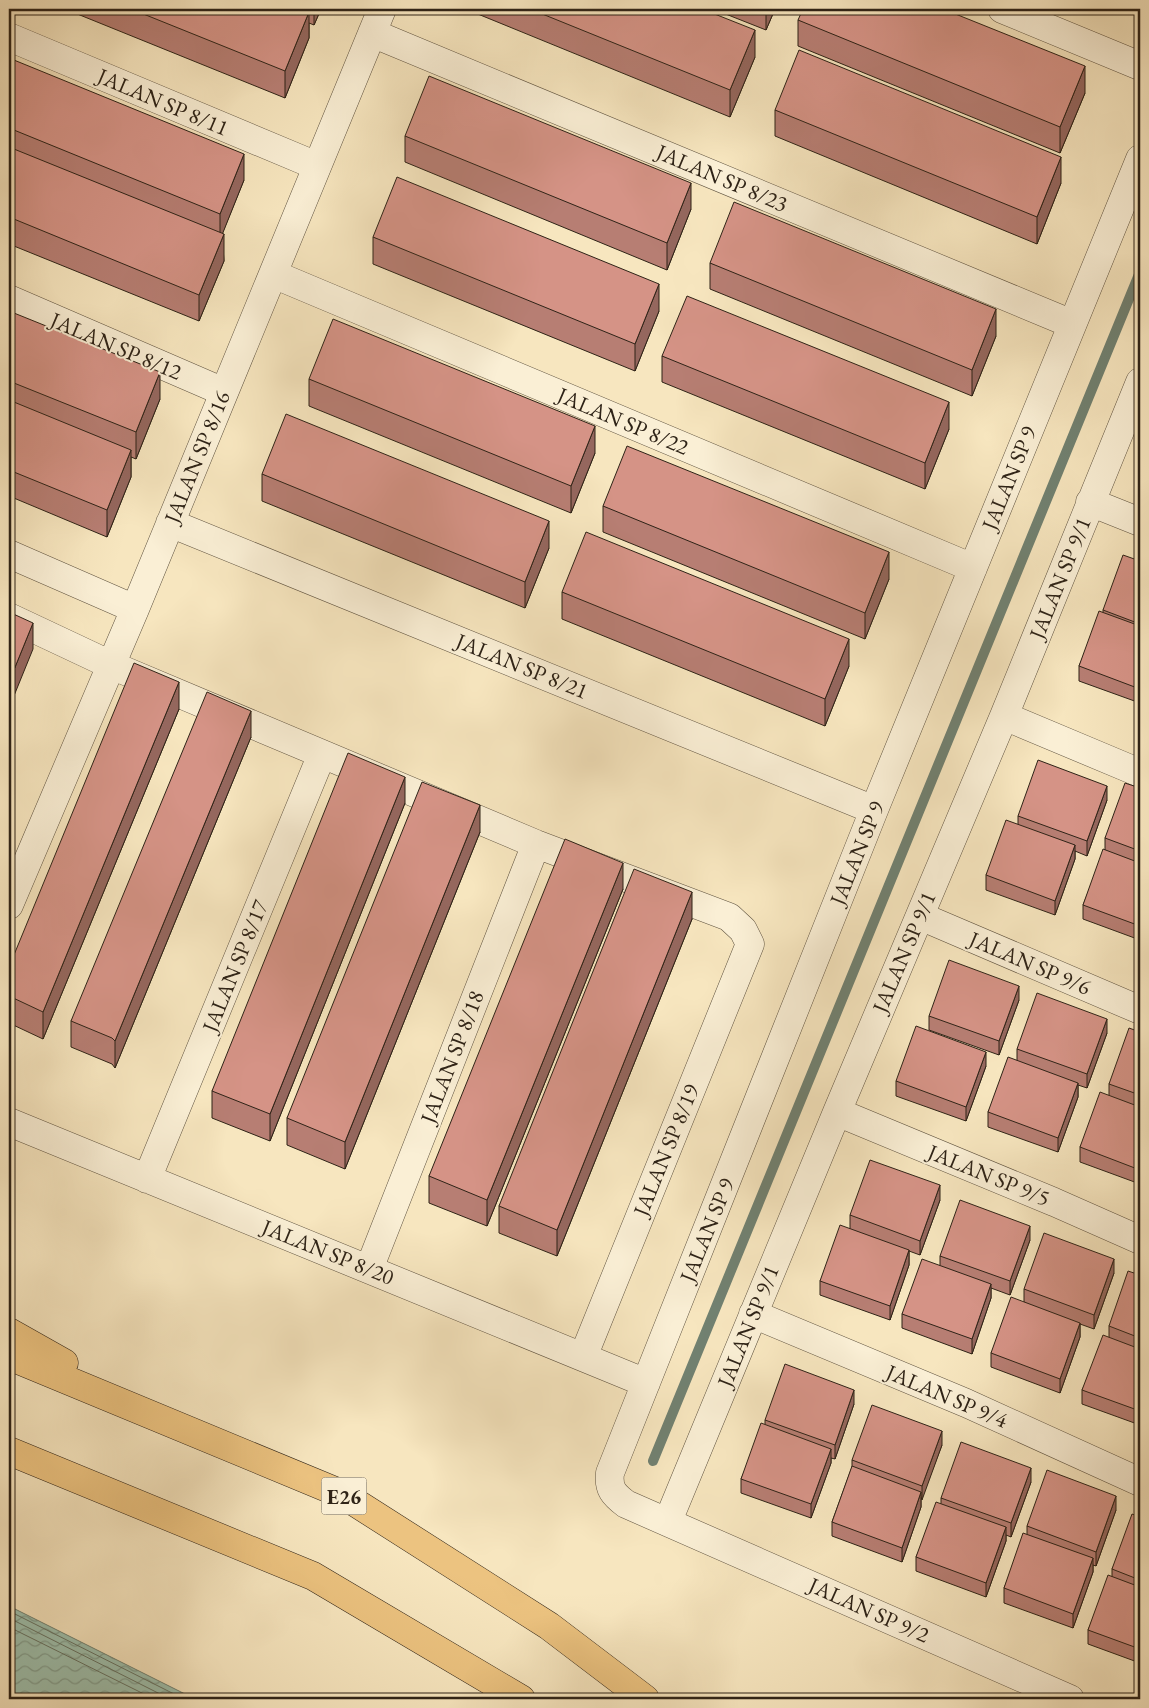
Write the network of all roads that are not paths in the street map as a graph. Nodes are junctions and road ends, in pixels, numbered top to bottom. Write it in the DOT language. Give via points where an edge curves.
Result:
graph roads {
  1 [pos="1002,9"];
  2 [pos="377,21"];
  3 [pos="9,37"];
  4 [pos="1140,66"];
  5 [pos="1140,159"];
  6 [pos="317,166"];
  7 [pos="273,274"];
  8 [pos="9,299"];
  9 [pos="1072,324"];
  10 [pos="1140,382"];
  11 [pos="224,392"];
  12 [pos="1090,502"];
  13 [pos="1140,522"];
  14 [pos="170,523"];
  15 [pos="9,554"];
  16 [pos="973,568"];
  17 [pos="135,609"];
  18 [pos="9,617"];
  19 [pos="111,665"];
  20 [pos="1004,716"];
  21 [pos="322,754"];
  22 [pos="1140,773"];
  23 [pos="874,810"];
  24 [pos="536,844"];
  25 [pos="9,905"];
  26 [pos="920,916"];
  27 [pos="1140,1010"];
  28 [pos="837,1112"];
  29 [pos="9,1122"];
  30 [pos="147,1179"];
  31 [pos="1140,1240"];
  32 [pos="369,1269"];
  33 [pos="753,1314"];
  34 [pos="9,1332"];
  35 [pos="9,1356"];
  36 [pos="583,1357"];
  37 [pos="646,1383"];
  38 [pos="160,1418"];
  39 [pos="9,1450"];
  40 [pos="1140,1482"];
  41 [pos="668,1521"];
  42 [pos="521,1699"];
  43 [pos="645,1699"];
  44 [pos="1070,1699"];
  1 -- 4 [label="street"];
  2 -- 6 [label="street, JALAN SP 8/16"];
  2 -- 9 [label="street, JALAN SP 8/23"];
  3 -- 6 [label="street, JALAN SP 8/11"];
  5 -- 9 [label="street, JALAN SP 9"];
  6 -- 7 [label="street, JALAN SP 8/16"];
  7 -- 11 [label="street, JALAN SP 8/16"];
  7 -- 16 [label="street, JALAN SP 8/22"];
  8 -- 11 [label="street, JALAN SP 8/12"];
  9 -- 16 [label="street, JALAN SP 9"];
  10 -- 12 [label="street, JALAN SP 9/1"];
  11 -- 14 [label="street, JALAN SP 8/16"];
  12 -- 13 [label="street"];
  12 -- 20 [label="street, JALAN SP 9/1"];
  14 -- 17 [label="street, JALAN SP 8/16"];
  14 -- 23 [label="street, JALAN SP 8/21"];
  15 -- 17 [label="street"];
  16 -- 23 [label="street, JALAN SP 9"];
  17 -- 19 [label="street, JALAN SP 8/16"];
  18 -- 19 [label="street"];
  19 -- 21 [label="street"];
  19 -- 25 [label="street, JALAN SP 8/16"];
  20 -- 22 [label="street"];
  20 -- 26 [label="street, JALAN SP 9/1"];
  21 -- 24 [label="street"];
  21 -- 30 [label="street, JALAN SP 8/17"];
  23 -- 37 [label="street, JALAN SP 9"];
  24 -- 32 [label="street, JALAN SP 8/18"];
  24 -- 36 [label="street, JALAN SP 8/19" via="729,917 743,930 750,944"];
  26 -- 27 [label="street, JALAN SP 9/6"];
  26 -- 28 [label="street, JALAN SP 9/1"];
  28 -- 31 [label="street, JALAN SP 9/5"];
  28 -- 33 [label="street, JALAN SP 9/1"];
  29 -- 30 [label="street, JALAN SP 8/20"];
  30 -- 32 [label="street, JALAN SP 8/20"];
  32 -- 36 [label="street, JALAN SP 8/20"];
  33 -- 40 [label="street, JALAN SP 9/4"];
  33 -- 41 [label="street, JALAN SP 9/1"];
  34 -- 38 [label="highway"];
  35 -- 38 [label="highway, E26"];
  36 -- 37 [label="street, JALAN SP 8/20"];
  37 -- 41 [label="street, JALAN SP 9" via="610,1473 609,1484 616,1497 626,1504"];
  38 -- 43 [label="highway, E26" via="342,1494 549,1626"];
  39 -- 42 [label="highway" via="314,1576"];
  41 -- 44 [label="street, JALAN SP 9/2"];
}
